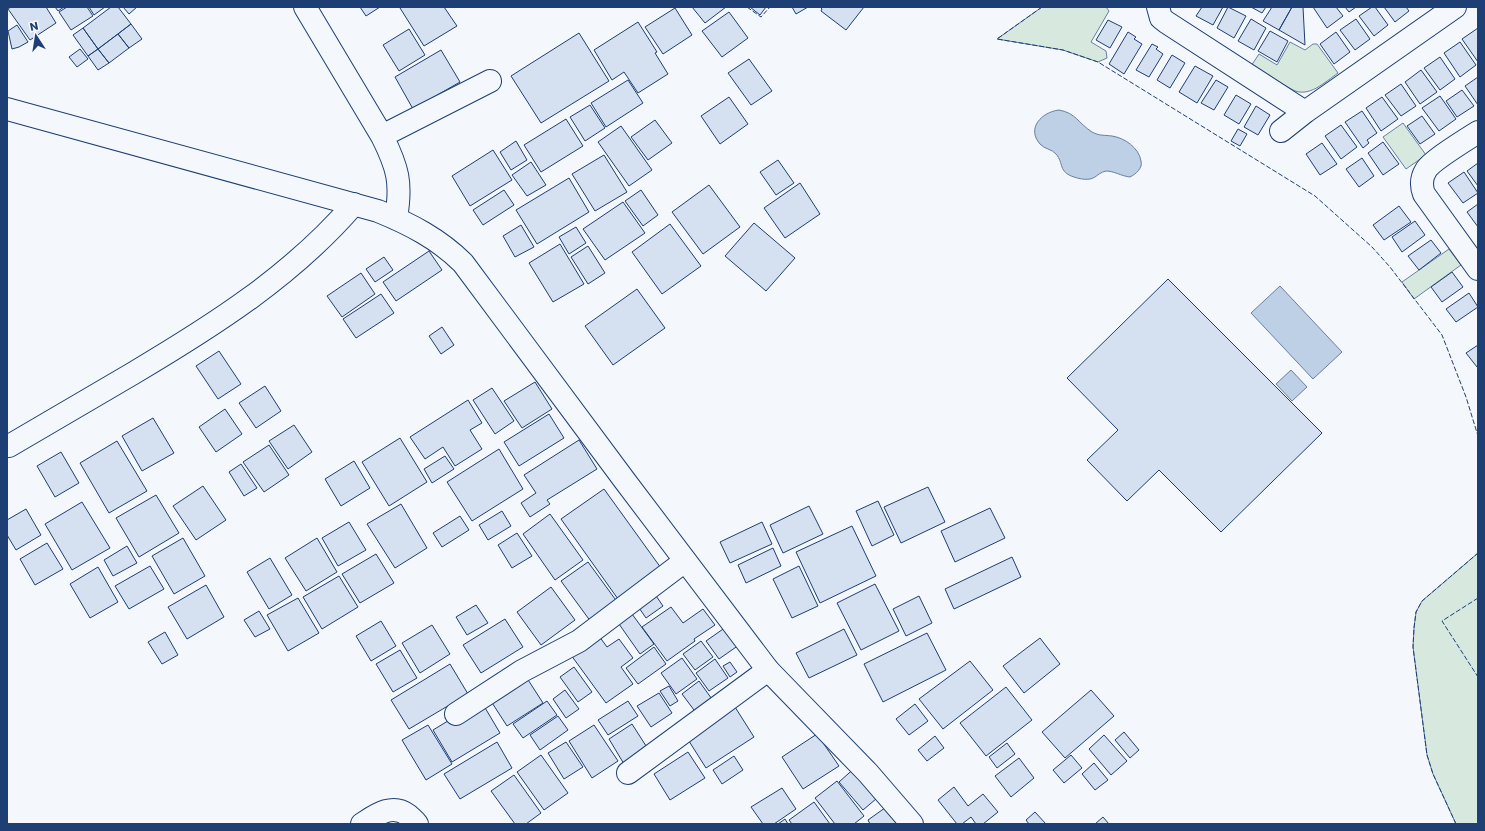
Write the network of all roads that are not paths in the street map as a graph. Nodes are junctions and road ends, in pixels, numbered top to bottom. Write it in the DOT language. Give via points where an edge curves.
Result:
graph roads {
  1 [pos="305,7"];
  2 [pos="1158,7"];
  3 [pos="1442,10"];
  4 [pos="490,82"];
  5 [pos="7,109"];
  6 [pos="1305,112"];
  7 [pos="1281,131"];
  8 [pos="1478,132"];
  9 [pos="382,136"];
  10 [pos="354,204"];
  11 [pos="396,218"];
  12 [pos="1477,266"];
  13 [pos="10,446"];
  14 [pos="685,561"];
  15 [pos="768,670"];
  16 [pos="456,714"];
  17 [pos="628,773"];
  18 [pos="362,824"];
  19 [pos="417,824"];
  20 [pos="912,824"];
  1 -- 9 [label="street"];
  2 -- 6 [label="street" via="1161,18 1166,22"];
  3 -- 6 [label="street"];
  4 -- 9 [label="street"];
  5 -- 10 [label="street"];
  6 -- 7 [label="street"];
  8 -- 12 [label="street" via="1426,168 1422,180 1424,194"];
  9 -- 11 [label="street" via="395,164 399,182 400,198"];
  10 -- 11 [label="street"];
  10 -- 13 [label="street" via="322,240 244,303 168,353"];
  11 -- 14 [label="street" via="437,241 463,263"];
  14 -- 15 [label="street"];
  14 -- 16 [label="street" via="579,641 522,671"];
  15 -- 17 [label="street"];
  15 -- 20 [label="street" via="868,773"];
  18 -- 19 [label="street" via="389,810 405,813"];
}
